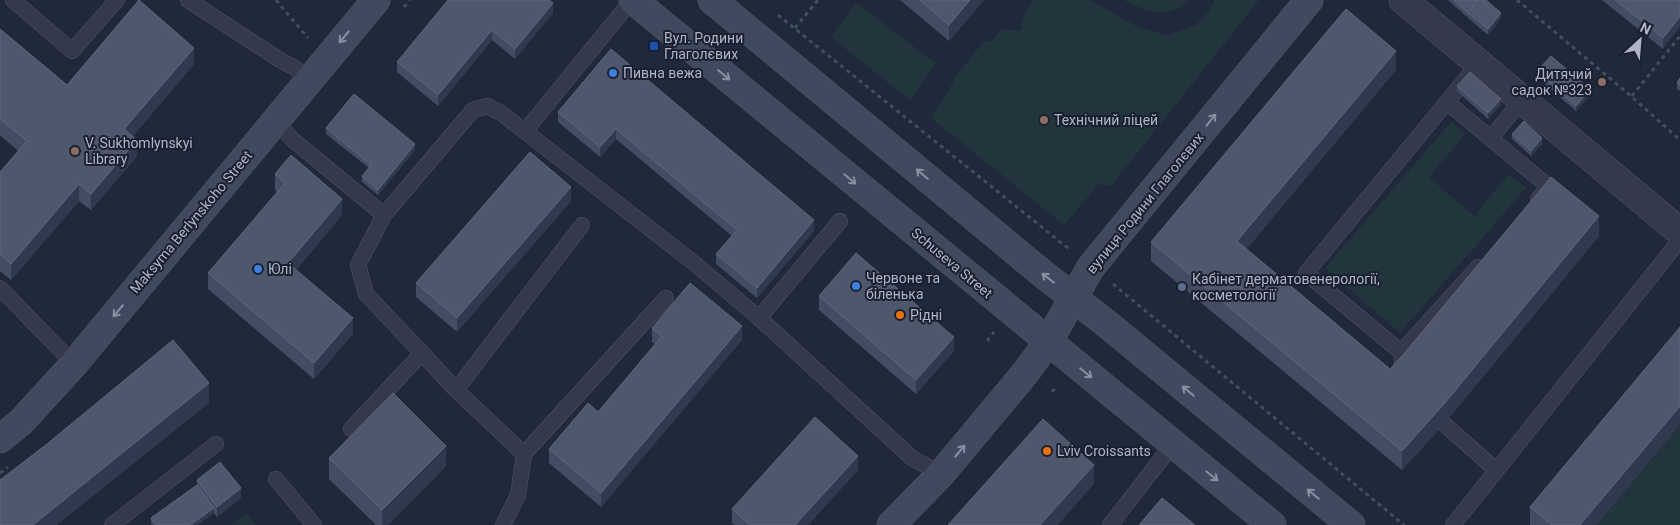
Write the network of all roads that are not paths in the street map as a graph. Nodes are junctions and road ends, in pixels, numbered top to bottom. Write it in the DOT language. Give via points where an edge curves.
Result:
graph roads {
  1 [pos="13,0"];
  2 [pos="117,0"];
  3 [pos="188,0"];
  4 [pos="376,0"];
  5 [pos="632,0"];
  6 [pos="712,0"];
  7 [pos="1309,0"];
  8 [pos="1403,0"];
  9 [pos="1479,64"];
  10 [pos="309,80"];
  11 [pos="1522,100"];
  12 [pos="1447,102"];
  13 [pos="275,120"];
  14 [pos="526,130"];
  15 [pos="1491,138"];
  16 [pos="1530,209"];
  17 [pos="384,215"];
  18 [pos="840,221"];
  19 [pos="582,225"];
  20 [pos="1680,232"];
  21 [pos="1680,240"];
  22 [pos="1485,259"];
  23 [pos="0,288"];
  24 [pos="666,298"];
  25 [pos="1074,298"];
  26 [pos="759,318"];
  27 [pos="1048,342"];
  28 [pos="1401,352"];
  29 [pos="422,353"];
  30 [pos="74,364"];
  31 [pos="1404,375"];
  32 [pos="456,390"];
  33 [pos="1444,424"];
  34 [pos="351,429"];
  35 [pos="0,439"];
  36 [pos="216,444"];
  37 [pos="1173,444"];
  38 [pos="524,454"];
  39 [pos="1496,470"];
  40 [pos="941,474"];
  41 [pos="276,479"];
  42 [pos="112,525"];
  43 [pos="314,525"];
  44 [pos="503,525"];
  45 [pos="891,525"];
  46 [pos="1110,525"];
  47 [pos="1272,525"];
  48 [pos="1351,525"];
  49 [pos="1453,525"];
  1 -- 2 [label="lane" via="72,50"];
  3 -- 10 [label="lane"];
  4 -- 10 [label="main road, Maksyma Berlynskoho Street, one-way"];
  5 -- 14 [label="lane"];
  5 -- 27 [label="main road, Schuseva Street, one-way"];
  25 -- 6 [label="main road, one-way"];
  25 -- 7 [label="main road, вулиця Родини Глаголєвих, one-way" via="1091,267"];
  8 -- 9 [label="street"];
  9 -- 11 [label="street"];
  9 -- 12 [label="lane"];
  10 -- 13 [label="main road, Maksyma Berlynskoho Street"];
  11 -- 15 [label="lane"];
  11 -- 20 [label="street"];
  12 -- 15 [label="lane"];
  12 -- 28 [label="lane" via="1306,273"];
  13 -- 17 [label="lane" via="294,140"];
  13 -- 30 [label="main road, Maksyma Berlynskoho Street, one-way"];
  14 -- 17 [label="lane" via="502,112 487,106 473,110"];
  14 -- 26 [label="lane"];
  15 -- 16 [label="lane" via="1549,188"];
  17 -- 29 [label="lane" via="358,265 366,294"];
  18 -- 26 [label="lane"];
  19 -- 32 [label="lane"];
  21 -- 39 [label="lane"];
  22 -- 28 [label="lane"];
  23 -- 30 [label="lane"];
  24 -- 38 [label="lane"];
  25 -- 27 [label="main road, вулиця Родини Глаголєвих"];
  48 -- 25 [label="main road, one-way"];
  26 -- 40 [label="lane" via="912,458"];
  27 -- 37 [label="main road, Schuseva Street, one-way"];
  40 -- 27 [label="main road, вулиця Родини Глаголєвих, one-way"];
  28 -- 31 [label="lane"];
  29 -- 32 [label="lane"];
  29 -- 34 [label="lane"];
  30 -- 35 [label="main road, Maksyma Berlynskoho Street" via="21,422"];
  32 -- 38 [label="lane"];
  33 -- 39 [label="lane"];
  36 -- 42 [label="lane"];
  37 -- 46 [label="lane"];
  37 -- 47 [label="main road, Schuseva Street, one-way"];
  38 -- 44 [label="lane" via="518,495"];
  39 -- 49 [label="lane"];
  40 -- 45 [label="main road, вулиця Родини Глаголєвих"];
  41 -- 43 [label="lane"];
}
